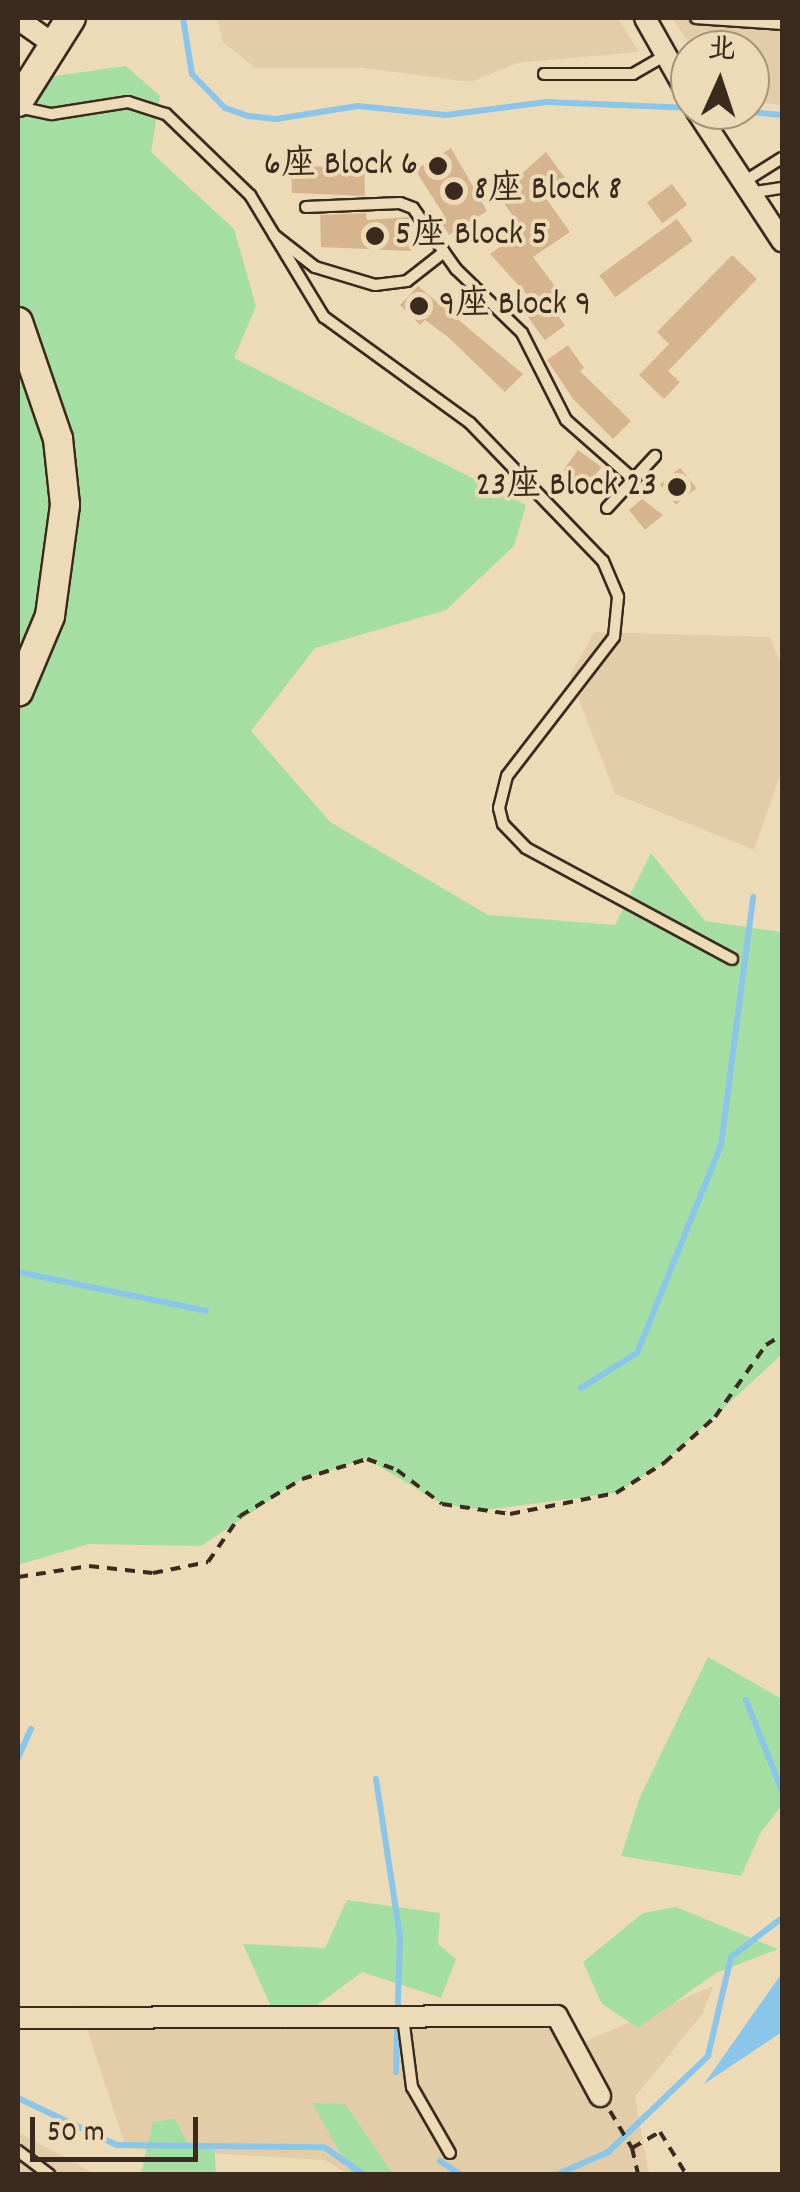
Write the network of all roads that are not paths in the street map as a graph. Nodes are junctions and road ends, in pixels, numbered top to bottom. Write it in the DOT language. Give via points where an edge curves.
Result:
graph roads {
  1 [pos="71,18"];
  2 [pos="645,18"];
  3 [pos="696,18"];
  4 [pos="18,19"];
  5 [pos="782,24"];
  6 [pos="53,44"];
  7 [pos="664,45"];
  8 [pos="670,57"];
  9 [pos="544,74"];
  10 [pos="18,104"];
  11 [pos="708,130"];
  12 [pos="782,158"];
  13 [pos="745,188"];
  14 [pos="782,188"];
  15 [pos="306,207"];
  16 [pos="273,234"];
  17 [pos="782,241"];
  18 [pos="444,252"];
  19 [pos="18,322"];
  20 [pos="655,456"];
  21 [pos="634,479"];
  22 [pos="607,508"];
  23 [pos="18,692"];
  24 [pos="732,958"];
  25 [pos="402,2016"];
  26 [pos="18,2018"];
  27 [pos="600,2096"];
  28 [pos="18,2152"];
  29 [pos="450,2153"];
  30 [pos="49,2174"];
  1 -- 6 [label="main road"];
  2 -- 7 [label="street"];
  3 -- 5 [label="lane"];
  4 -- 6 [label="street"];
  6 -- 10 [label="main road"];
  7 -- 8 [label="street"];
  7 -- 9 [label="lane" via="634,74"];
  10 -- 16 [label="lane" via="52,114 128,102 166,114 236,178"];
  11 -- 13 [label="street"];
  12 -- 13 [label="lane"];
  13 -- 14 [label="lane"];
  13 -- 17 [label="street"];
  15 -- 18 [label="lane" via="400,203 422,217"];
  16 -- 18 [label="lane" via="315,267 365,284 408,281"];
  16 -- 24 [label="lane" via="324,316 470,423 613,578 614,637 507,776 498,808 503,824 526,848"];
  18 -- 21 [label="lane" via="522,333 572,428"];
  19 -- 23 [label="main road" via="55,428 65,506 50,616"];
  20 -- 21 [label="lane"];
  21 -- 22 [label="lane"];
  25 -- 26 [label="street"];
  25 -- 27 [label="street" via="557,2016"];
  25 -- 29 [label="lane" via="412,2087"];
  28 -- 30 [label="lane"];
}
